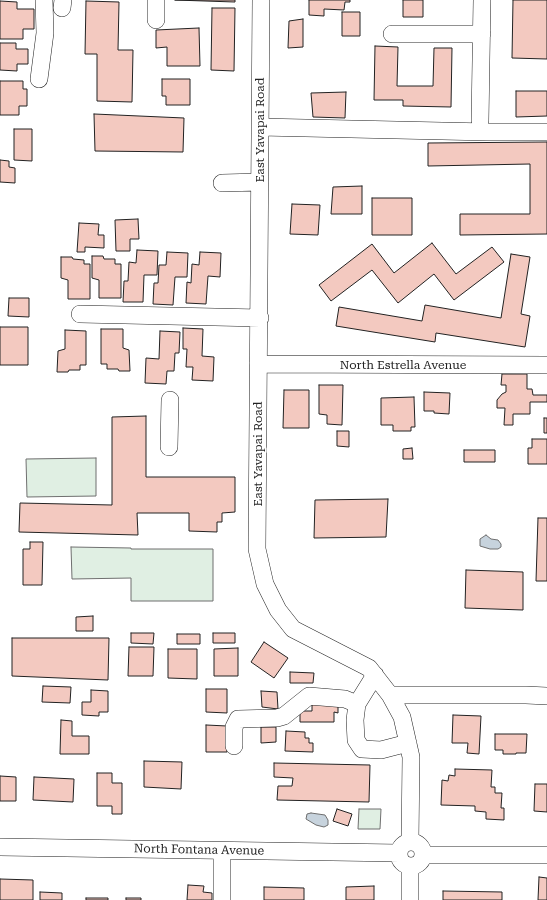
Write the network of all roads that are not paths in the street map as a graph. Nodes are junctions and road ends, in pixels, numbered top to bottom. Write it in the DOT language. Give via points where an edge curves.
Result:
graph roads {
  1 [pos="44,0"];
  2 [pos="156,0"];
  3 [pos="261,0"];
  4 [pos="482,0"];
  5 [pos="156,20"];
  6 [pos="392,34"];
  7 [pos="482,34"];
  8 [pos="39,79"];
  9 [pos="480,122"];
  10 [pos="260,127"];
  11 [pos="547,132"];
  12 [pos="260,182"];
  13 [pos="222,183"];
  14 [pos="80,314"];
  15 [pos="260,318"];
  16 [pos="258,364"];
  17 [pos="547,365"];
  18 [pos="170,400"];
  19 [pos="169,448"];
  20 [pos="375,675"];
  21 [pos="390,695"];
  22 [pos="547,696"];
  23 [pos="357,704"];
  24 [pos="408,743"];
  25 [pos="234,746"];
  26 [pos="410,841"];
  27 [pos="0,848"];
  28 [pos="222,851"];
  29 [pos="399,854"];
  30 [pos="424,855"];
  31 [pos="547,855"];
  32 [pos="410,866"];
  33 [pos="222,900"];
  34 [pos="410,900"];
  1 -- 8 [label="street" via="45,33"];
  2 -- 5 [label="street"];
  3 -- 10 [label="street, East Yavapai Road"];
  4 -- 7 [label="street"];
  6 -- 7 [label="street"];
  7 -- 9 [label="street"];
  10 -- 11 [label="street"];
  10 -- 12 [label="street, East Yavapai Road"];
  12 -- 13 [label="street"];
  12 -- 15 [label="street, East Yavapai Road"];
  14 -- 15 [label="street"];
  15 -- 16 [label="street, East Yavapai Road"];
  16 -- 17 [label="street, North Estrella Avenue"];
  16 -- 20 [label="street, East Yavapai Road" via="257,550 265,584 278,610 293,629 369,668"];
  18 -- 19 [label="street"];
  20 -- 21 [label="street, East Yavapai Road"];
  20 -- 23 [label="street"];
  21 -- 22 [label="street"];
  21 -- 24 [label="street, East Yavapai Road" via="402,716"];
  23 -- 24 [label="street" via="356,740 362,749 381,750"];
  23 -- 25 [label="street" via="345,699 309,696 284,716 238,719 234,727"];
  24 -- 26 [label="street, East Yavapai Road" via="411,757"];
  26 -- 29 [label="street" via="403,844"];
  26 -- 30 [label="street" via="422,846"];
  27 -- 28 [label="street, North Fontana Avenue"];
  28 -- 29 [label="street, North Fontana Avenue"];
  28 -- 33 [label="street"];
  29 -- 32 [label="street" via="402,863"];
  30 -- 31 [label="street"];
  30 -- 32 [label="street" via="421,862"];
  32 -- 34 [label="street"];
}
